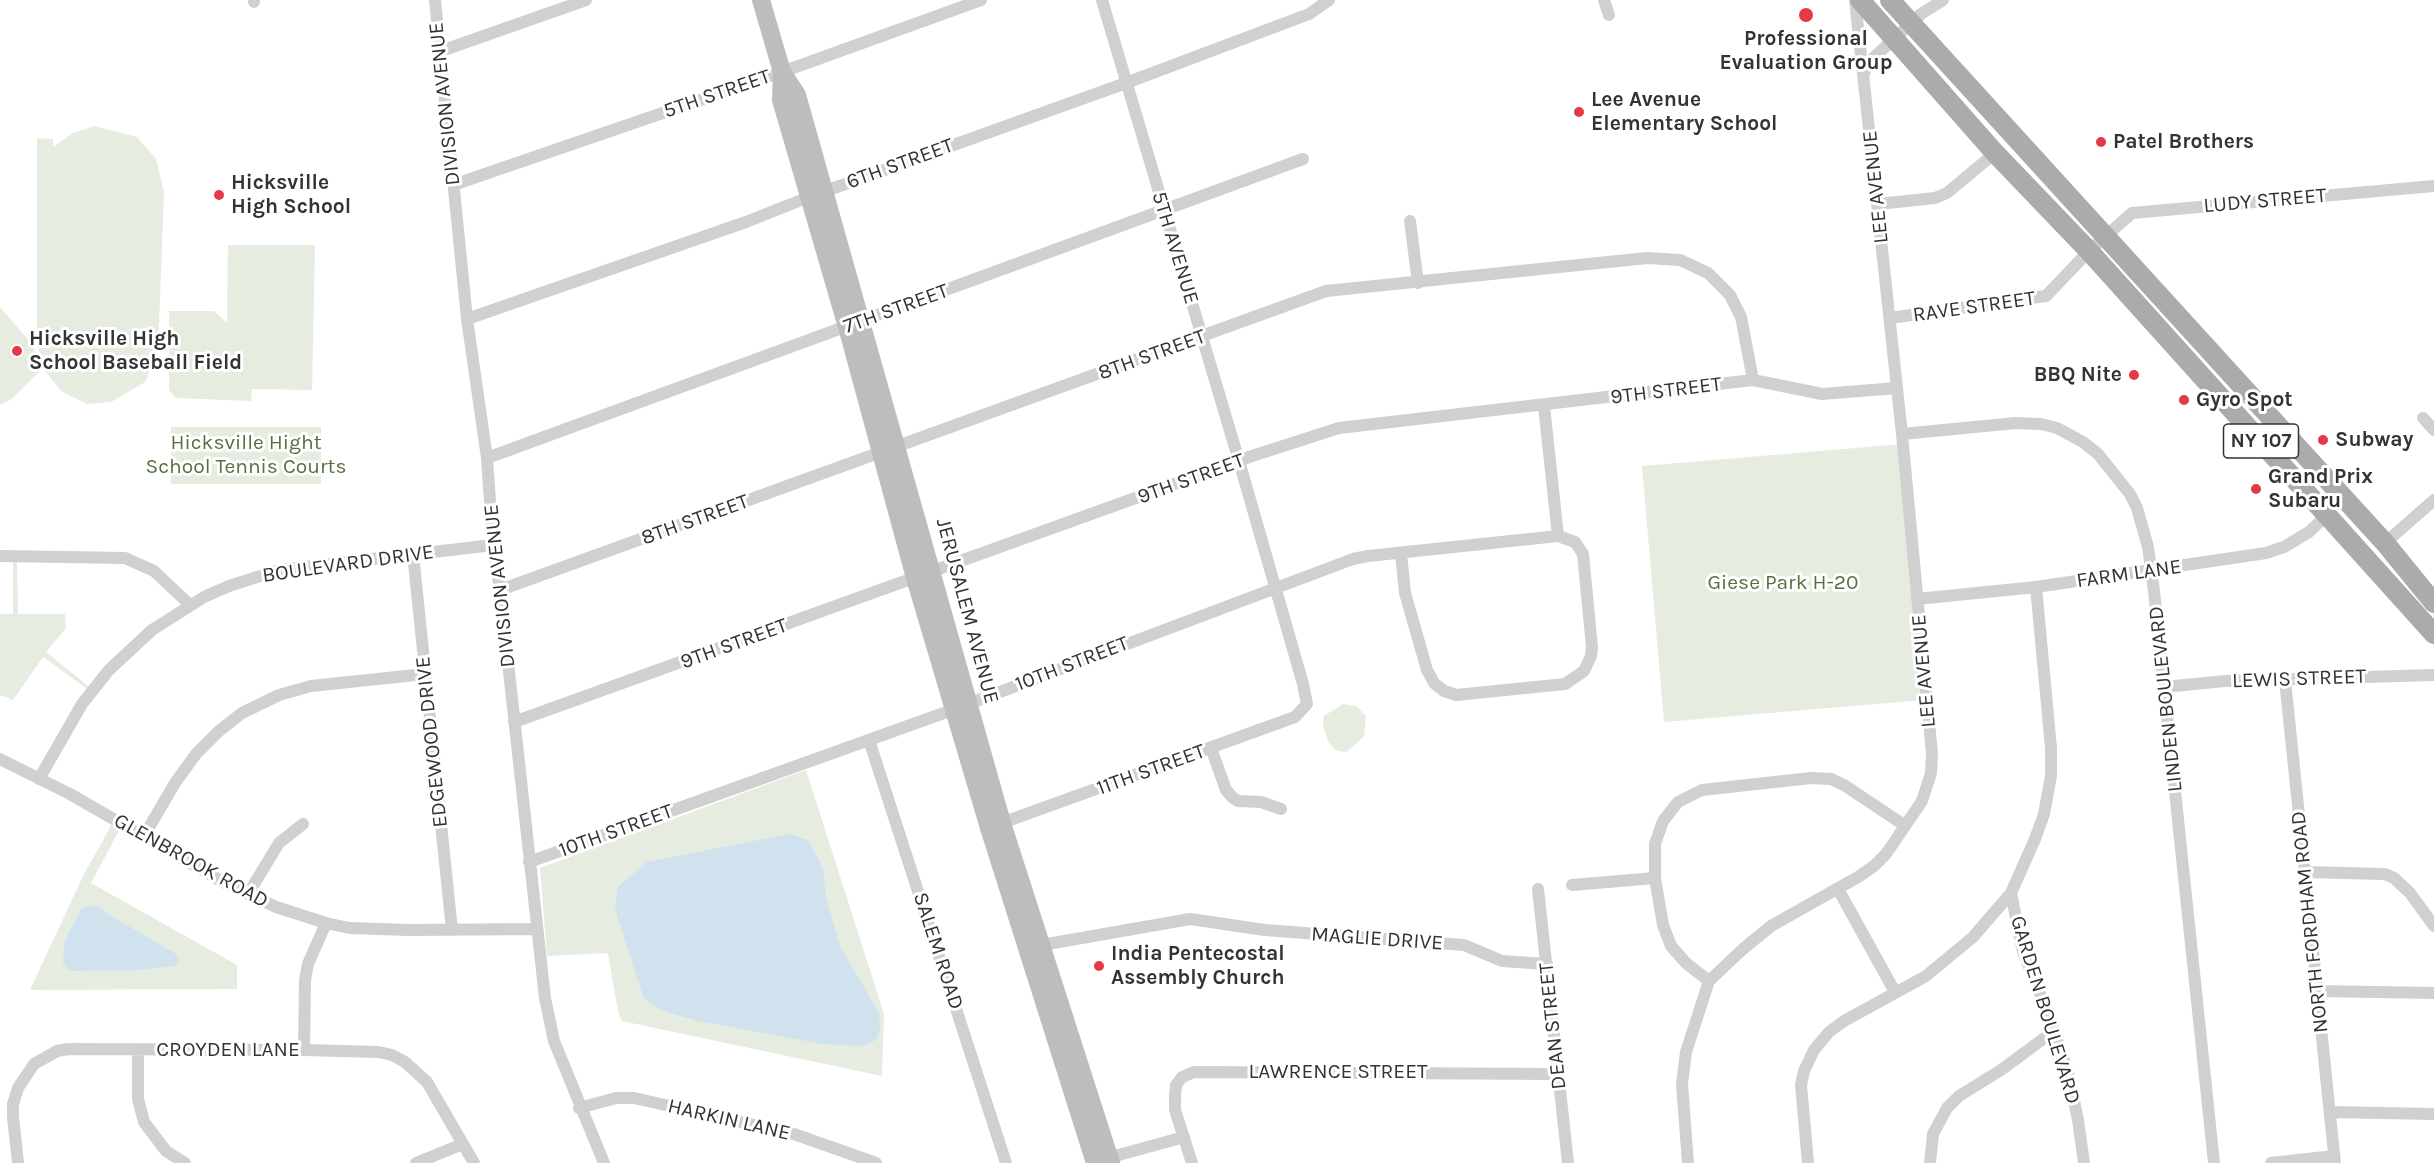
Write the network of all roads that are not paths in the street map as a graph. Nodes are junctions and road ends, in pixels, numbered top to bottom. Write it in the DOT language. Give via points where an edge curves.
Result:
graph roads {
  1 [pos="435,0"];
  2 [pos="586,0"];
  3 [pos="761,0"];
  4 [pos="981,0"];
  5 [pos="1101,0"];
  6 [pos="1329,0"];
  7 [pos="1604,0"];
  8 [pos="1855,0"];
  9 [pos="1860,0"];
  10 [pos="1890,0"];
  11 [pos="1943,0"];
  12 [pos="1609,15"];
  13 [pos="1912,24"];
  14 [pos="1895,40"];
  15 [pos="441,51"];
  16 [pos="782,72"];
  17 [pos="1864,73"];
  18 [pos="1126,83"];
  19 [pos="1995,153"];
  20 [pos="1304,159"];
  21 [pos="453,185"];
  22 [pos="2434,186"];
  23 [pos="817,194"];
  24 [pos="1878,204"];
  25 [pos="1164,210"];
  26 [pos="1410,221"];
  27 [pos="2105,237"];
  28 [pos="2090,250"];
  29 [pos="1418,283"];
  30 [pos="1890,318"];
  31 [pos="467,319"];
  32 [pos="855,324"];
  33 [pos="1202,337"];
  34 [pos="1753,381"];
  35 [pos="1897,388"];
  36 [pos="1544,406"];
  37 [pos="2423,418"];
  38 [pos="2434,430"];
  39 [pos="1902,434"];
  40 [pos="889,449"];
  41 [pos="487,458"];
  42 [pos="1239,461"];
  43 [pos="2434,500"];
  44 [pos="2328,514"];
  45 [pos="1558,536"];
  46 [pos="2385,543"];
  47 [pos="493,545"];
  48 [pos="1401,553"];
  49 [pos="412,554"];
  50 [pos="0,556"];
  51 [pos="2151,571"];
  52 [pos="933,572"];
  53 [pos="915,579"];
  54 [pos="2036,587"];
  55 [pos="1275,588"];
  56 [pos="500,590"];
  57 [pos="1917,599"];
  58 [pos="2434,603"];
  59 [pos="190,605"];
  60 [pos="2434,634"];
  61 [pos="425,674"];
  62 [pos="2434,675"];
  63 [pos="2284,680"];
  64 [pos="2164,687"];
  65 [pos="1307,704"];
  66 [pos="962,706"];
  67 [pos="514,722"];
  68 [pos="869,740"];
  69 [pos="1211,748"];
  70 [pos="0,759"];
  71 [pos="39,779"];
  72 [pos="1281,809"];
  73 [pos="303,824"];
  74 [pos="996,825"];
  75 [pos="1904,825"];
  76 [pos="144,836"];
  77 [pos="529,862"];
  78 [pos="2304,872"];
  79 [pos="1655,878"];
  80 [pos="1572,885"];
  81 [pos="1538,889"];
  82 [pos="1838,889"];
  83 [pos="2011,893"];
  84 [pos="248,894"];
  85 [pos="326,923"];
  86 [pos="2434,926"];
  87 [pos="537,928"];
  88 [pos="452,930"];
  89 [pos="1034,946"];
  90 [pos="1547,964"];
  91 [pos="1710,981"];
  92 [pos="2317,991"];
  93 [pos="1895,993"];
  94 [pos="2434,993"];
  95 [pos="2054,1031"];
  96 [pos="138,1050"];
  97 [pos="304,1050"];
  98 [pos="1558,1074"];
  99 [pos="579,1108"];
  100 [pos="2330,1112"];
  101 [pos="2434,1114"];
  102 [pos="1184,1137"];
  103 [pos="463,1144"];
  104 [pos="2335,1159"];
  105 [pos="1102,1161"];
  106 [pos="18,1163"];
  107 [pos="185,1163"];
  108 [pos="416,1163"];
  109 [pos="474,1163"];
  110 [pos="604,1163"];
  111 [pos="876,1163"];
  112 [pos="1006,1163"];
  113 [pos="1192,1163"];
  114 [pos="1568,1163"];
  115 [pos="1688,1163"];
  116 [pos="1808,1163"];
  117 [pos="1930,1163"];
  118 [pos="2084,1163"];
  119 [pos="2214,1163"];
  120 [pos="2271,1163"];
  1 -- 15 [label="street, DIVISION AVENUE"];
  2 -- 15 [label="street"];
  3 -- 16 [label="main road, JERUSALEM AVENUE"];
  4 -- 16 [label="street, 5TH STREET"];
  5 -- 18 [label="street, 5TH AVENUE"];
  6 -- 18 [label="street, 6TH STREET" via="1309,14"];
  7 -- 12 [label="street"];
  8 -- 17 [label="street, LEE AVENUE"];
  9 -- 14 [label="main road, NY 107"];
  10 -- 13 [label="main road, NY 107"];
  11 -- 13 [label="street"];
  13 -- 14 [label="street"];
  13 -- 27 [label="main road, NY 107"];
  14 -- 17 [label="street" via="1869,62"];
  14 -- 19 [label="main road, NY 107"];
  15 -- 21 [label="street, DIVISION AVENUE"];
  16 -- 21 [label="street, 5TH STREET"];
  16 -- 23 [label="main road, JERUSALEM AVENUE" via="781,100"];
  17 -- 24 [label="street, LEE AVENUE"];
  18 -- 23 [label="street, 6TH STREET"];
  18 -- 25 [label="street, 5TH AVENUE"];
  19 -- 24 [label="street" via="1947,193 1935,198"];
  19 -- 28 [label="main road, NY 107"];
  20 -- 25 [label="street, 7TH STREET"];
  21 -- 31 [label="street, DIVISION AVENUE"];
  22 -- 27 [label="street, LUDY STREET" via="2132,213"];
  23 -- 31 [label="street, 6TH STREET"];
  23 -- 32 [label="main road, JERUSALEM AVENUE"];
  24 -- 30 [label="street, LEE AVENUE"];
  25 -- 32 [label="street, 7TH STREET"];
  25 -- 33 [label="street, 5TH AVENUE"];
  26 -- 29 [label="street"];
  27 -- 28 [label="street, RAVE STREET"];
  27 -- 46 [label="main road, NY 107"];
  28 -- 30 [label="street, RAVE STREET" via="2046,296"];
  28 -- 44 [label="main road, NY 107"];
  29 -- 33 [label="street, 8TH STREET" via="1326,291"];
  29 -- 34 [label="street, 8TH STREET" via="1647,258 1680,260 1708,273 1730,295 1741,316"];
  30 -- 35 [label="street, LEE AVENUE"];
  31 -- 41 [label="street, DIVISION AVENUE"];
  32 -- 40 [label="main road, JERUSALEM AVENUE"];
  32 -- 41 [label="street, 7TH STREET"];
  33 -- 40 [label="street, 8TH STREET"];
  33 -- 42 [label="street, 5TH AVENUE"];
  34 -- 35 [label="street, 9TH STREET" via="1822,394"];
  34 -- 36 [label="street, 9TH STREET"];
  35 -- 39 [label="street, LEE AVENUE"];
  36 -- 42 [label="street, 9TH STREET" via="1339,428"];
  36 -- 45 [label="street"];
  37 -- 38 [label="street"];
  39 -- 51 [label="street, LINDEN BOULEVARD" via="2030,423 2057,428 2084,442 2110,466 2130,494 2144,528"];
  39 -- 57 [label="street, LEE AVENUE"];
  40 -- 52 [label="main road, JERUSALEM AVENUE"];
  40 -- 53 [label="main road, JERUSALEM AVENUE"];
  40 -- 56 [label="street, 8TH STREET"];
  41 -- 47 [label="street, DIVISION AVENUE"];
  42 -- 52 [label="street, 9TH STREET"];
  42 -- 55 [label="street, 5TH AVENUE"];
  43 -- 46 [label="street"];
  44 -- 51 [label="street, FARM LANE" via="2309,532 2277,550"];
  44 -- 60 [label="main road, NY 107"];
  45 -- 48 [label="street, 10TH STREET"];
  45 -- 48 [label="street" via="1575,542 1583,554 1592,647 1584,671 1565,684 1456,695 1444,691 1427,670 1405,593"];
  46 -- 58 [label="main road, NY 107"];
  47 -- 49 [label="street, BOULEVARD DRIVE"];
  47 -- 56 [label="street, DIVISION AVENUE"];
  48 -- 55 [label="street, 10TH STREET" via="1353,559"];
  49 -- 59 [label="street, BOULEVARD DRIVE" via="279,570 229,586"];
  49 -- 61 [label="street, EDGEWOOD DRIVE"];
  50 -- 59 [label="street" via="125,558 154,571"];
  51 -- 54 [label="street, FARM LANE"];
  51 -- 64 [label="street, LINDEN BOULEVARD"];
  52 -- 53 [label="street, 9TH STREET"];
  52 -- 66 [label="main road, JERUSALEM AVENUE"];
  53 -- 66 [label="main road, JERUSALEM AVENUE"];
  53 -- 67 [label="street, 9TH STREET"];
  54 -- 57 [label="street, FARM LANE"];
  54 -- 83 [label="street" via="2051,748 2050,776 2044,814"];
  55 -- 65 [label="street, 5TH AVENUE"];
  55 -- 66 [label="street, 10TH STREET"];
  56 -- 67 [label="street, DIVISION AVENUE"];
  57 -- 75 [label="street, LEE AVENUE" via="1931,763 1922,801"];
  59 -- 71 [label="street, BOULEVARD DRIVE" via="152,630 109,670 82,704"];
  61 -- 76 [label="street" via="311,686 279,695 242,713 196,754"];
  61 -- 88 [label="street, EDGEWOOD DRIVE"];
  62 -- 63 [label="street, LEWIS STREET"];
  63 -- 64 [label="street, LEWIS STREET"];
  63 -- 78 [label="street, NORTH FORDHAM ROAD"];
  64 -- 119 [label="street, LINDEN BOULEVARD"];
  65 -- 69 [label="street, 11TH STREET" via="1295,717"];
  66 -- 68 [label="street, 10TH STREET"];
  66 -- 74 [label="main road, JERUSALEM AVENUE"];
  67 -- 77 [label="street, DIVISION AVENUE"];
  68 -- 77 [label="street, 10TH STREET"];
  68 -- 112 [label="street, SALEM ROAD"];
  69 -- 72 [label="street" via="1232,797"];
  69 -- 74 [label="street, 11TH STREET"];
  70 -- 71 [label="street, GLENBROOK ROAD"];
  71 -- 76 [label="street, GLENBROOK ROAD"];
  73 -- 84 [label="street" via="279,843"];
  74 -- 89 [label="main road, JERUSALEM AVENUE"];
  75 -- 79 [label="street" via="1831,779 1702,790 1678,802 1663,821 1655,844"];
  75 -- 82 [label="street, LEE AVENUE" via="1874,866"];
  76 -- 84 [label="street, GLENBROOK ROAD"];
  77 -- 87 [label="street, DIVISION AVENUE"];
  78 -- 86 [label="street" via="2385,874 2410,893"];
  78 -- 92 [label="street, NORTH FORDHAM ROAD"];
  79 -- 80 [label="street"];
  79 -- 91 [label="street" via="1671,946"];
  81 -- 90 [label="street, DEAN STREET"];
  82 -- 91 [label="street, LEE AVENUE" via="1772,926"];
  82 -- 93 [label="street"];
  83 -- 93 [label="street" via="1973,937 1941,965"];
  83 -- 95 [label="street, GARDEN BOULEVARD" via="2023,952"];
  84 -- 85 [label="street, GLENBROOK ROAD" via="276,908"];
  85 -- 88 [label="street, GLENBROOK ROAD" via="376,929"];
  85 -- 97 [label="street" via="305,980"];
  87 -- 88 [label="street, GLENBROOK ROAD"];
  87 -- 99 [label="street, DIVISION AVENUE" via="554,1041"];
  89 -- 90 [label="street, MAGLIE DRIVE" via="1190,919 1265,930 1464,945 1502,961"];
  89 -- 105 [label="main road, JERUSALEM AVENUE"];
  90 -- 98 [label="street, DEAN STREET"];
  91 -- 115 [label="street, LEE AVENUE" via="1686,1052 1682,1084"];
  92 -- 94 [label="street"];
  92 -- 100 [label="street, NORTH FORDHAM ROAD"];
  93 -- 116 [label="street" via="1844,1021 1814,1050 1801,1085"];
  95 -- 117 [label="street" via="1947,1108 1933,1134"];
  95 -- 118 [label="street, GARDEN BOULEVARD" via="2068,1072"];
  96 -- 97 [label="street, CROYDEN LANE"];
  96 -- 106 [label="street, CROYDEN LANE" via="57,1051 34,1064 22,1079 13,1104"];
  96 -- 107 [label="street" via="138,1099 144,1122 166,1151"];
  97 -- 103 [label="street, CROYDEN LANE" via="379,1052 405,1062 427,1082"];
  98 -- 102 [label="street, LAWRENCE STREET" via="1194,1072 1182,1077 1176,1086 1175,1110"];
  98 -- 114 [label="street, DEAN STREET"];
  99 -- 110 [label="street, DIVISION AVENUE"];
  99 -- 111 [label="street, HARKIN LANE" via="616,1098 634,1098 794,1134"];
  100 -- 101 [label="street"];
  100 -- 104 [label="street, NORTH FORDHAM ROAD"];
  102 -- 105 [label="street"];
  102 -- 113 [label="street, LAWRENCE STREET"];
  103 -- 108 [label="street"];
  103 -- 109 [label="street, CROYDEN LANE"];
  104 -- 120 [label="street"];
}
